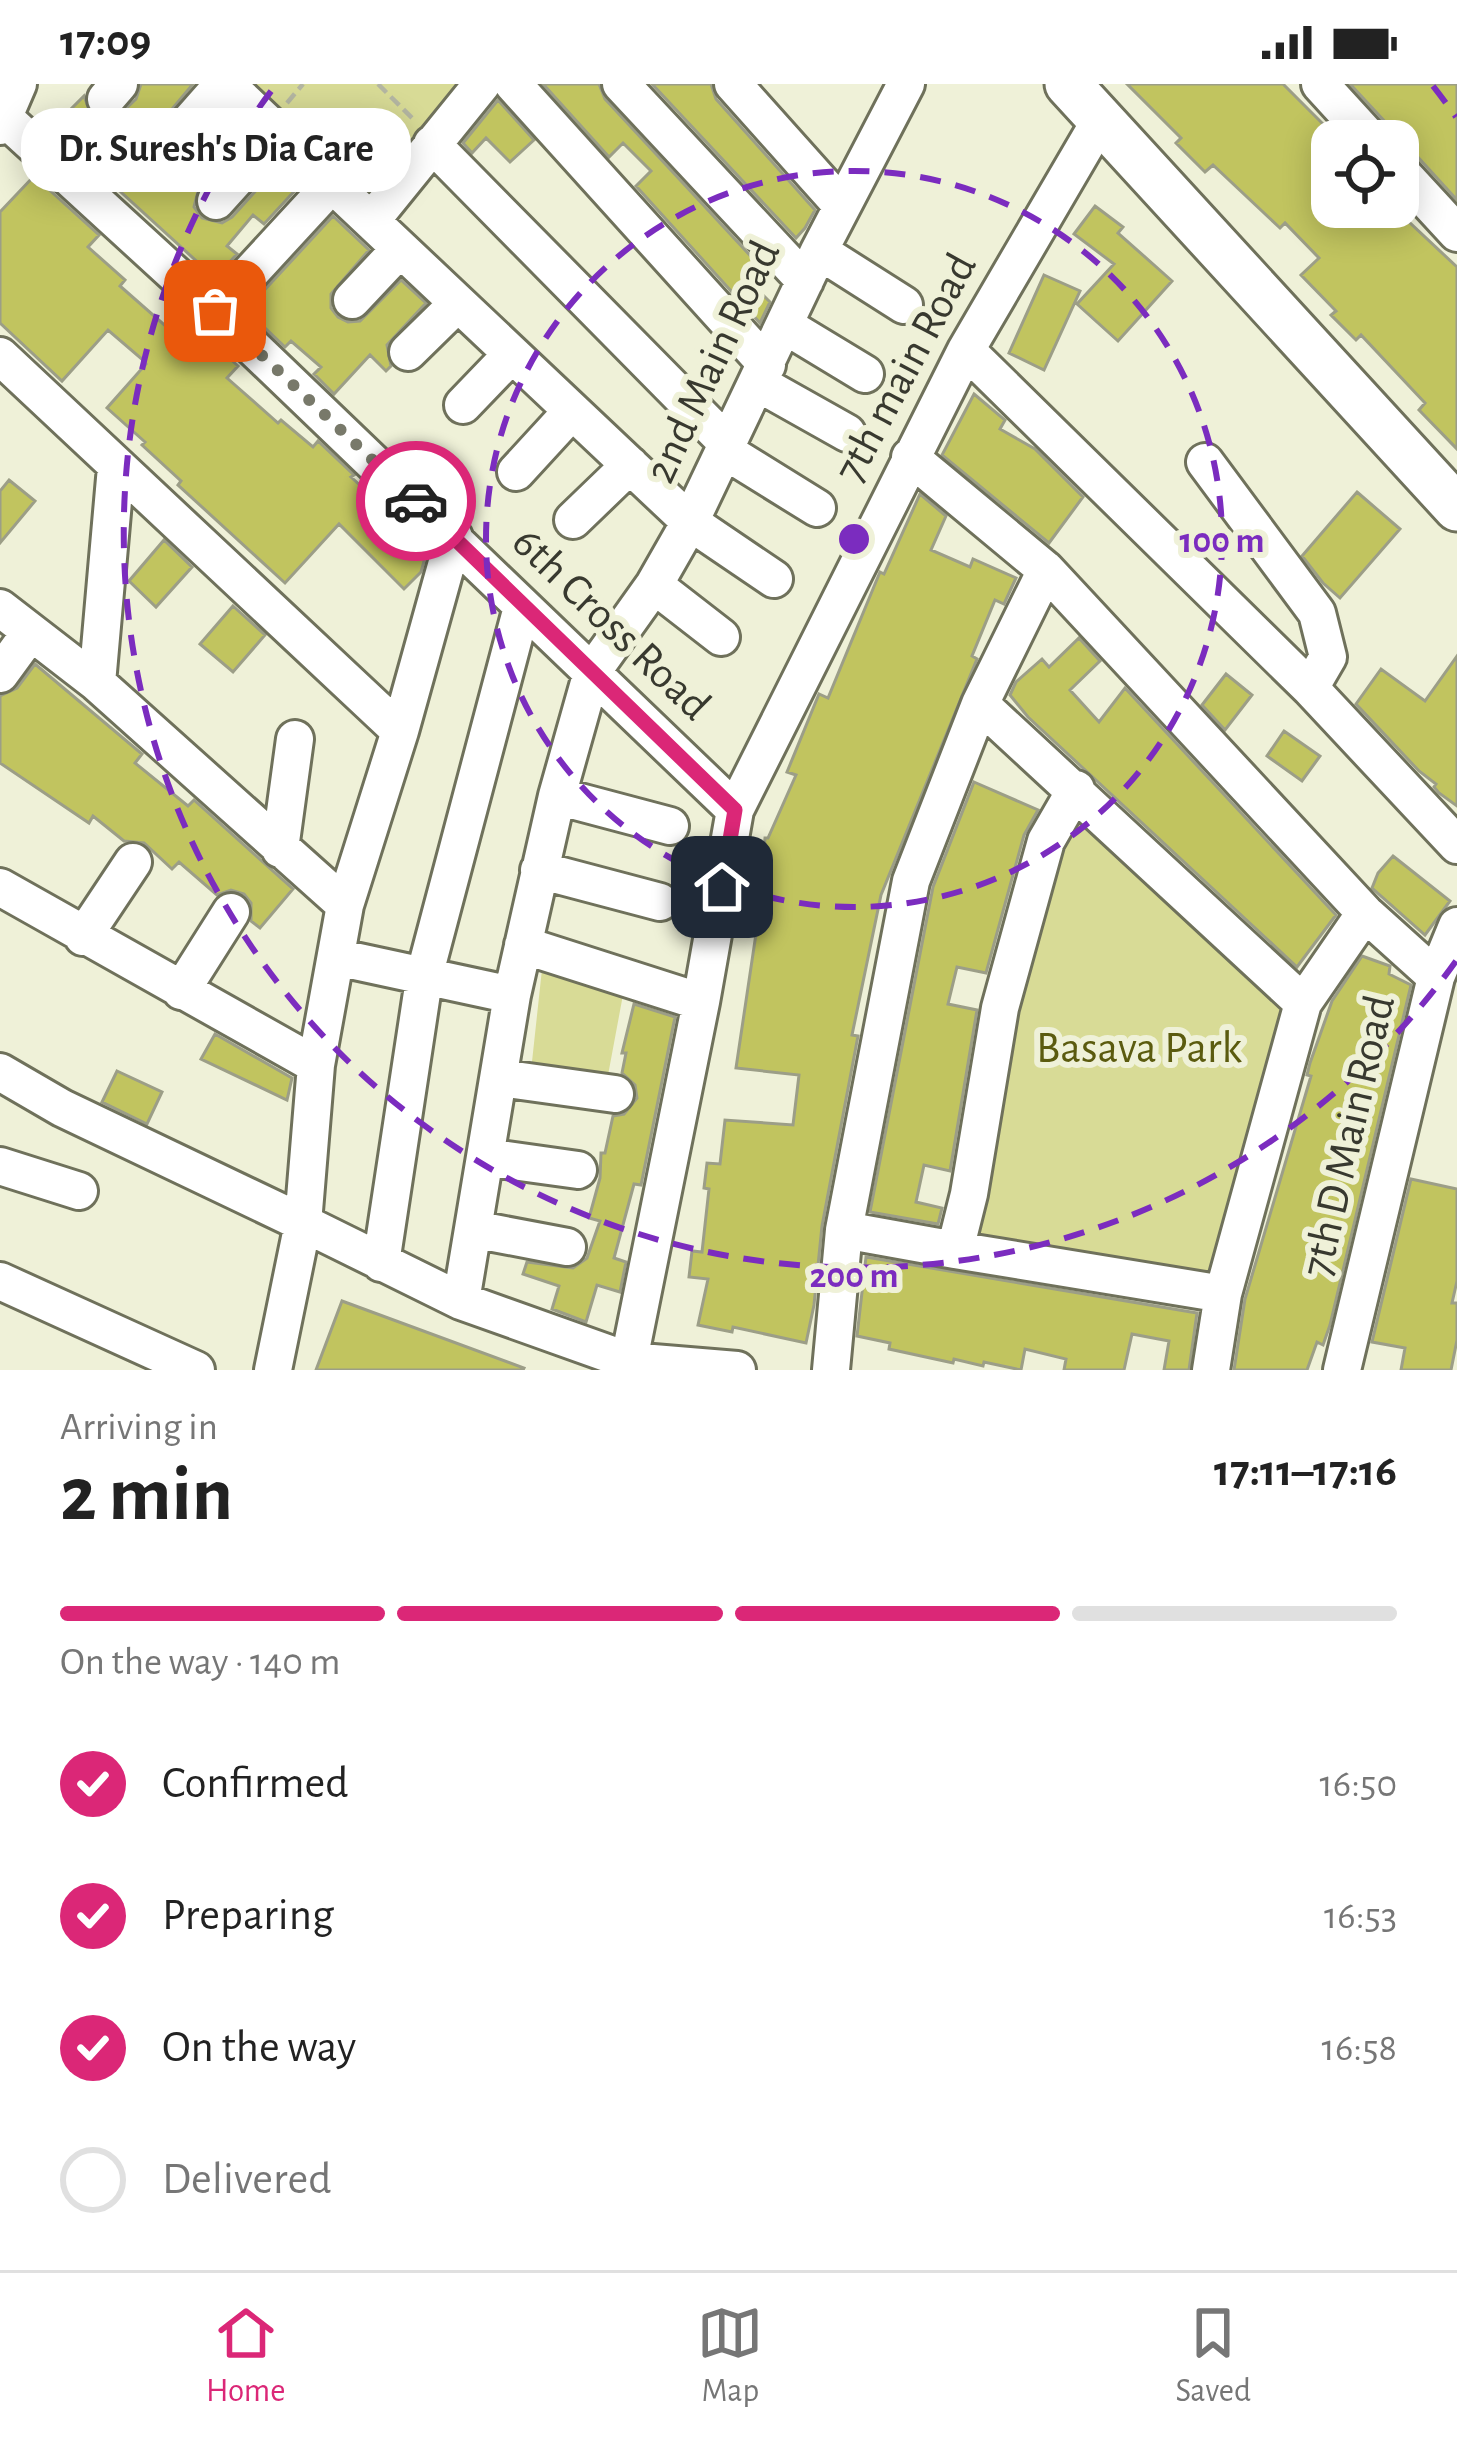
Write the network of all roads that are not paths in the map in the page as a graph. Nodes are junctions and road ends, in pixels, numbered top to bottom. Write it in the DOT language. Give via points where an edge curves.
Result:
graph roads {
  1 [pos="224,84"];
  2 [pos="482,84"];
  3 [pos="513,84"];
  4 [pos="621,84"];
  5 [pos="733,84"];
  6 [pos="907,84"];
  7 [pos="1068,84"];
  8 [pos="1320,84"];
  9 [pos="5,110"];
  10 [pos="1101,119"];
  11 [pos="1353,120"];
  12 [pos="278,133"];
  13 [pos="433,142"];
  14 [pos="164,151"];
  15 [pos="332,184"];
  16 [pos="1419,192"];
  17 [pos="216,201"];
  18 [pos="842,206"];
  19 [pos="371,221"];
  20 [pos="1457,233"];
  21 [pos="400,249"];
  22 [pos="812,266"];
  23 [pos="352,300"];
  24 [pos="458,303"];
  25 [pos="904,305"];
  26 [pos="215,311"];
  27 [pos="784,325"];
  28 [pos="965,350"];
  29 [pos="409,352"];
  30 [pos="512,354"];
  31 [pos="0,356"];
  32 [pos="762,374"];
  33 [pos="865,374"];
  34 [pos="463,405"];
  35 [pos="572,411"];
  36 [pos="847,433"];
  37 [pos="727,447"];
  38 [pos="910,457"];
  39 [pos="1205,462"];
  40 [pos="630,465"];
  41 [pos="116,467"];
  42 [pos="516,472"];
  43 [pos="817,508"];
  44 [pos="1457,508"];
  45 [pos="573,520"];
  46 [pos="690,522"];
  47 [pos="454,538"];
  48 [pos="1046,570"];
  49 [pos="774,579"];
  50 [pos="654,585"];
  51 [pos="522,607"];
  52 [pos="0,608"];
  53 [pos="30,633"];
  54 [pos="721,637"];
  55 [pos="592,671"];
  56 [pos="0,674"];
  57 [pos="97,683"];
  58 [pos="1310,688"];
  59 [pos="980,704"];
  60 [pos="400,730"];
  61 [pos="295,739"];
  62 [pos="1076,789"];
  63 [pos="557,796"];
  64 [pos="735,810"];
  65 [pos="670,826"];
  66 [pos="1457,845"];
  67 [pos="280,849"];
  68 [pos="133,862"];
  69 [pos="539,870"];
  70 [pos="0,887"];
  71 [pos="660,902"];
  72 [pos="345,905"];
  73 [pos="231,912"];
  74 [pos="1365,913"];
  75 [pos="1457,926"];
  76 [pos="83,937"];
  77 [pos="523,945"];
  78 [pos="335,957"];
  79 [pos="425,973"];
  80 [pos="1436,977"];
  81 [pos="181,991"];
  82 [pos="512,995"];
  83 [pos="701,1002"];
  84 [pos="1303,1003"];
  85 [pos="316,1065"];
  86 [pos="0,1072"];
  87 [pos="500,1078"];
  88 [pos="615,1094"];
  89 [pos="485,1156"];
  90 [pos="0,1166"];
  91 [pos="578,1171"];
  92 [pos="79,1192"];
  93 [pos="303,1223"];
  94 [pos="473,1229"];
  95 [pos="844,1230"];
  96 [pos="567,1246"];
  97 [pos="955,1250"];
  98 [pos="381,1263"];
  99 [pos="0,1280"];
  100 [pos="1223,1294"];
  101 [pos="461,1301"];
  102 [pos="146,1359"];
  103 [pos="628,1366"];
  104 [pos="196,1370"];
  105 [pos="272,1370"];
  106 [pos="737,1370"];
  107 [pos="831,1370"];
  108 [pos="1211,1370"];
  109 [pos="1342,1370"];
  1 -- 12 [label="street"];
  1 -- 14 [label="street"];
  2 -- 13 [label="street"];
  3 -- 32 [label="street"];
  4 -- 22 [label="street"];
  5 -- 18 [label="street"];
  6 -- 18 [label="street, 2nd Main Road"];
  7 -- 10 [label="main road"];
  8 -- 11 [label="street"];
  9 -- 26 [label="street, 6th Cross Road"];
  10 -- 28 [label="street, 7th main Road"];
  10 -- 44 [label="main road"];
  12 -- 15 [label="street"];
  12 -- 17 [label="street"];
  13 -- 19 [label="street"];
  13 -- 37 [label="street"];
  15 -- 19 [label="street"];
  15 -- 26 [label="street"];
  16 -- 20 [label="street"];
  18 -- 22 [label="street, 2nd Main Road"];
  19 -- 21 [label="street"];
  21 -- 23 [label="street"];
  21 -- 24 [label="street"];
  22 -- 25 [label="street"];
  22 -- 27 [label="street, 2nd Main Road"];
  24 -- 29 [label="street"];
  24 -- 30 [label="street"];
  26 -- 47 [label="street, 6th Cross Road"];
  27 -- 32 [label="street, 2nd Main Road"];
  27 -- 33 [label="street"];
  28 -- 38 [label="street, 7th main Road"];
  28 -- 58 [label="street, 7th main Road"];
  30 -- 34 [label="street"];
  30 -- 35 [label="street"];
  31 -- 41 [label="street"];
  32 -- 36 [label="street"];
  32 -- 37 [label="street, 2nd Main Road"];
  35 -- 40 [label="street"];
  35 -- 42 [label="street"];
  37 -- 43 [label="street"];
  37 -- 46 [label="street, 2nd Main Road"];
  38 -- 48 [label="street"];
  38 -- 64 [label="street, 7th main Road"];
  39 -- 58 [label="street" via="1317,613 1328,657"];
  40 -- 45 [label="street"];
  40 -- 46 [label="street"];
  41 -- 57 [label="street"];
  41 -- 60 [label="street"];
  46 -- 49 [label="street"];
  46 -- 50 [label="street, 2nd Main Road"];
  47 -- 51 [label="street, 6th Cross Road"];
  47 -- 60 [label="street"];
  48 -- 59 [label="street"];
  48 -- 74 [label="street"];
  50 -- 54 [label="street"];
  50 -- 55 [label="street, 2nd Main Road"];
  51 -- 55 [label="street, 6th Cross Road"];
  51 -- 79 [label="street"];
  52 -- 53 [label="street"];
  53 -- 56 [label="street"];
  53 -- 57 [label="street"];
  55 -- 63 [label="street"];
  55 -- 64 [label="street, 6th Cross Road"];
  57 -- 67 [label="street"];
  58 -- 66 [label="street, 7th main Road"];
  59 -- 62 [label="street"];
  59 -- 95 [label="street" via="911,881"];
  60 -- 72 [label="street"];
  61 -- 67 [label="street"];
  62 -- 84 [label="street"];
  62 -- 97 [label="street" via="1046,842 1000,1008"];
  63 -- 65 [label="street"];
  63 -- 69 [label="street"];
  64 -- 83 [label="street, 7th main Road"];
  67 -- 72 [label="street"];
  68 -- 76 [label="street"];
  69 -- 71 [label="street"];
  69 -- 77 [label="street"];
  70 -- 76 [label="street"];
  72 -- 78 [label="street"];
  73 -- 81 [label="street"];
  74 -- 80 [label="street"];
  74 -- 84 [label="street"];
  75 -- 80 [label="street, 7th D Main Road"];
  76 -- 81 [label="street"];
  77 -- 82 [label="street"];
  77 -- 83 [label="street"];
  78 -- 79 [label="street"];
  78 -- 85 [label="street"];
  79 -- 82 [label="street"];
  79 -- 98 [label="street"];
  80 -- 109 [label="street, 7th D Main Road"];
  81 -- 85 [label="street"];
  82 -- 87 [label="street"];
  83 -- 103 [label="street, 7th main Road"];
  84 -- 100 [label="street"];
  85 -- 93 [label="street"];
  86 -- 93 [label="street"];
  87 -- 88 [label="street"];
  87 -- 89 [label="street"];
  89 -- 91 [label="street"];
  89 -- 94 [label="street"];
  90 -- 92 [label="street"];
  93 -- 98 [label="street"];
  93 -- 105 [label="street"];
  94 -- 96 [label="street"];
  94 -- 101 [label="street"];
  95 -- 97 [label="street"];
  95 -- 107 [label="street"];
  97 -- 100 [label="street"];
  98 -- 101 [label="street"];
  99 -- 102 [label="street"];
  100 -- 108 [label="street"];
  101 -- 103 [label="street"];
  102 -- 104 [label="street"];
  103 -- 106 [label="street"];
}
